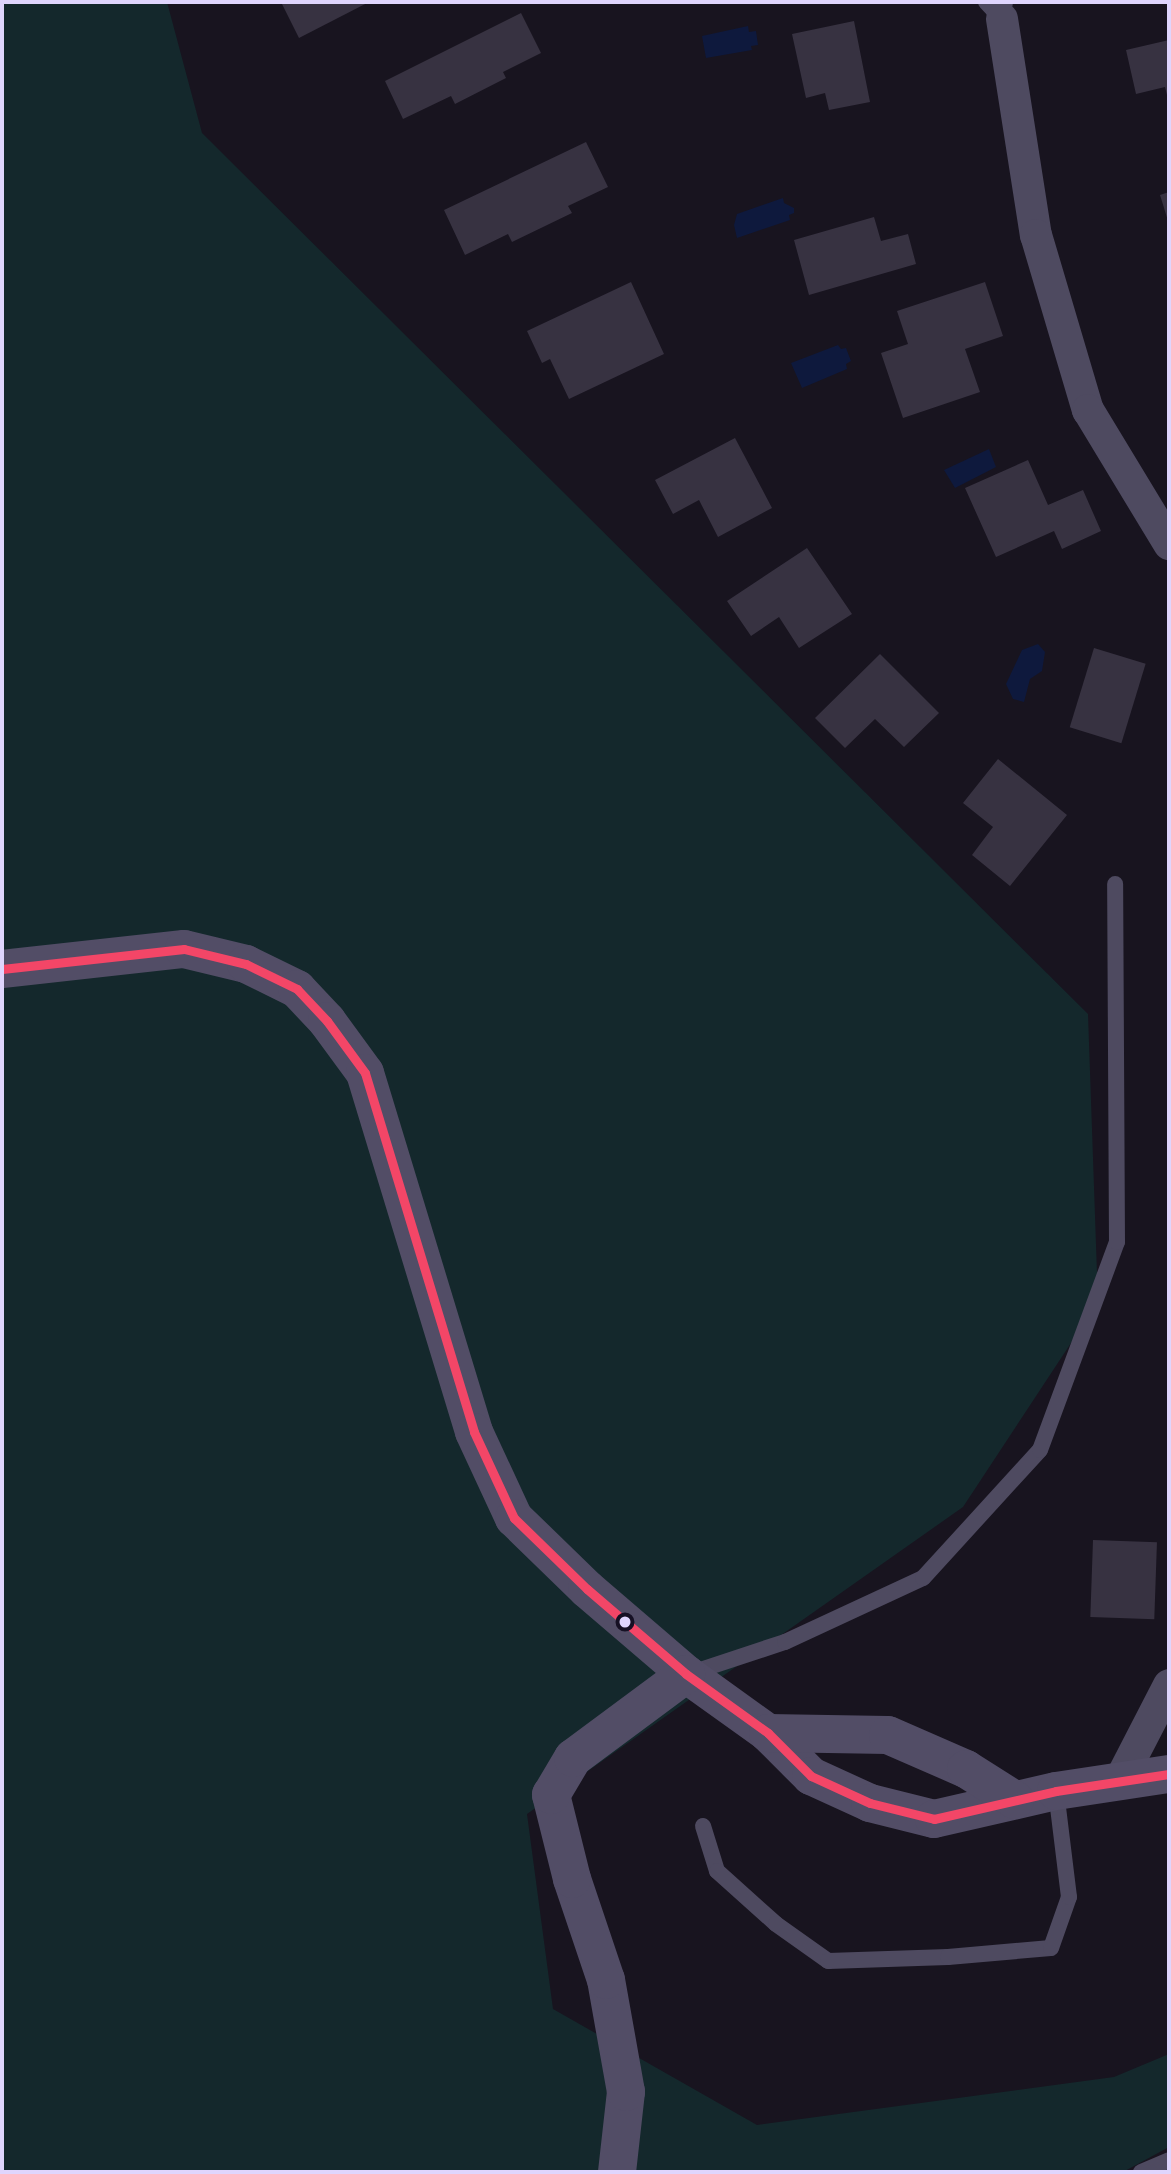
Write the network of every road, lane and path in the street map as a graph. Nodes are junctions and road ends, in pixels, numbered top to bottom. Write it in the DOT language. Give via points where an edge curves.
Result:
graph roads {
  1 [pos="998,7"];
  2 [pos="1169,544"];
  3 [pos="1115,884"];
  4 [pos="2,968"];
  5 [pos="686,1674"];
  6 [pos="1169,1685"];
  7 [pos="768,1733"];
  8 [pos="1169,1774"];
  9 [pos="1119,1782"];
  10 [pos="1056,1791"];
  11 [pos="1015,1800"];
  12 [pos="703,1826"];
  13 [pos="1169,2160"];
  14 [pos="617,2172"];
  15 [pos="1141,2172"];
  1 -- 2 [label="street" via="1036,235 1088,410"];
  3 -- 5 [label="lane" via="1117,1242 1040,1450 923,1578 785,1642"];
  4 -- 5 [label="street" via="184,949 246,964 297,989 365,1073 474,1432 514,1518"];
  5 -- 7 [label="street"];
  5 -- 14 [label="street" via="573,1758 551,1796 572,1879 606,1980 626,2092"];
  6 -- 9 [label="street"];
  7 -- 11 [label="street" via="888,1735 966,1769"];
  7 -- 11 [label="street" via="811,1776 870,1803 934,1819"];
  8 -- 9 [label="street"];
  9 -- 10 [label="street"];
  10 -- 11 [label="street"];
  10 -- 12 [label="lane" via="1069,1897 1051,1948 828,1961 776,1924 717,1871"];
  13 -- 15 [label="lane"];
}
